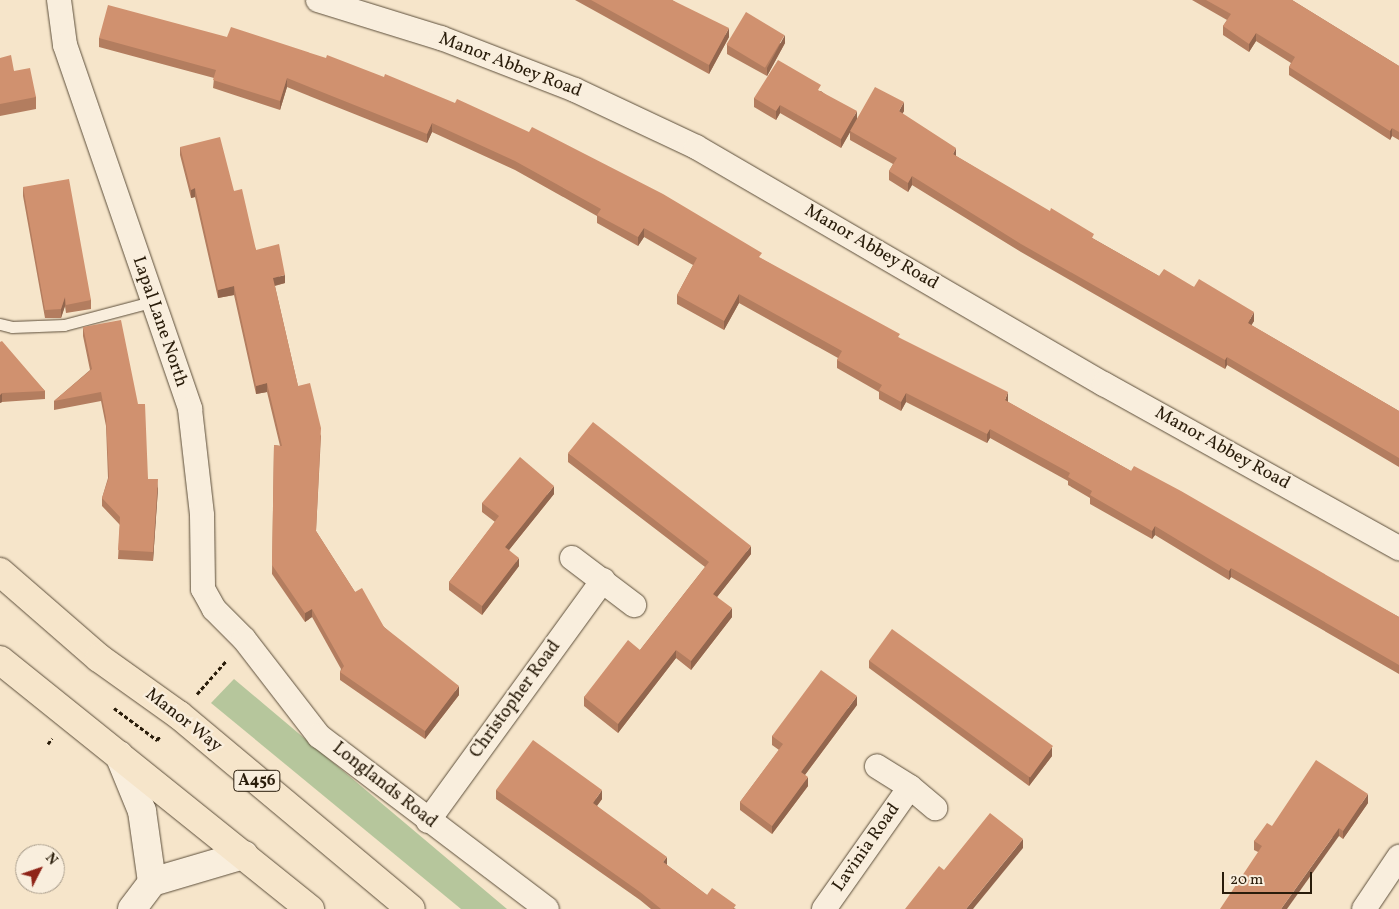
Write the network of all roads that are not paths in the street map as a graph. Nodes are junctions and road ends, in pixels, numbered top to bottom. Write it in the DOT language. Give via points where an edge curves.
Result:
graph roads {
  1 [pos="59,0"];
  2 [pos="318,0"];
  3 [pos="151,302"];
  4 [pos="0,324"];
  5 [pos="1399,548"];
  6 [pos="572,558"];
  7 [pos="0,572"];
  8 [pos="604,580"];
  9 [pos="634,605"];
  10 [pos="244,639"];
  11 [pos="0,660"];
  12 [pos="118,755"];
  13 [pos="877,766"];
  14 [pos="910,786"];
  15 [pos="936,808"];
  16 [pos="428,821"];
  17 [pos="244,855"];
  18 [pos="1399,857"];
  19 [pos="152,882"];
  20 [pos="132,909"];
  21 [pos="310,909"];
  22 [pos="411,909"];
  23 [pos="547,909"];
  24 [pos="824,909"];
  25 [pos="1364,909"];
  1 -- 3 [label="street, Lapal Lane North" via="65,44"];
  2 -- 5 [label="street, Manor Abbey Road" via="450,41 575,90 696,147 1104,384"];
  3 -- 4 [label="lane" via="64,325 12,327"];
  3 -- 10 [label="street, Lapal Lane North" via="190,409 202,515 203,589 214,609"];
  6 -- 8 [label="street"];
  7 -- 22 [label="highway, Manor Way / A456" via="99,658 178,716"];
  8 -- 9 [label="street"];
  8 -- 16 [label="street, Christopher Road"];
  10 -- 16 [label="street, Longlands Road" via="319,736"];
  11 -- 12 [label="highway"];
  12 -- 17 [label="highway"];
  12 -- 19 [label="street" via="142,811"];
  13 -- 14 [label="street, Lavinia Road"];
  14 -- 15 [label="street, Lavinia Road"];
  14 -- 24 [label="street, Lavinia Road"];
  16 -- 23 [label="street, Longlands Road"];
  17 -- 19 [label="street"];
  17 -- 21 [label="highway"];
  18 -- 25 [label="street"];
  19 -- 20 [label="street"];
}
